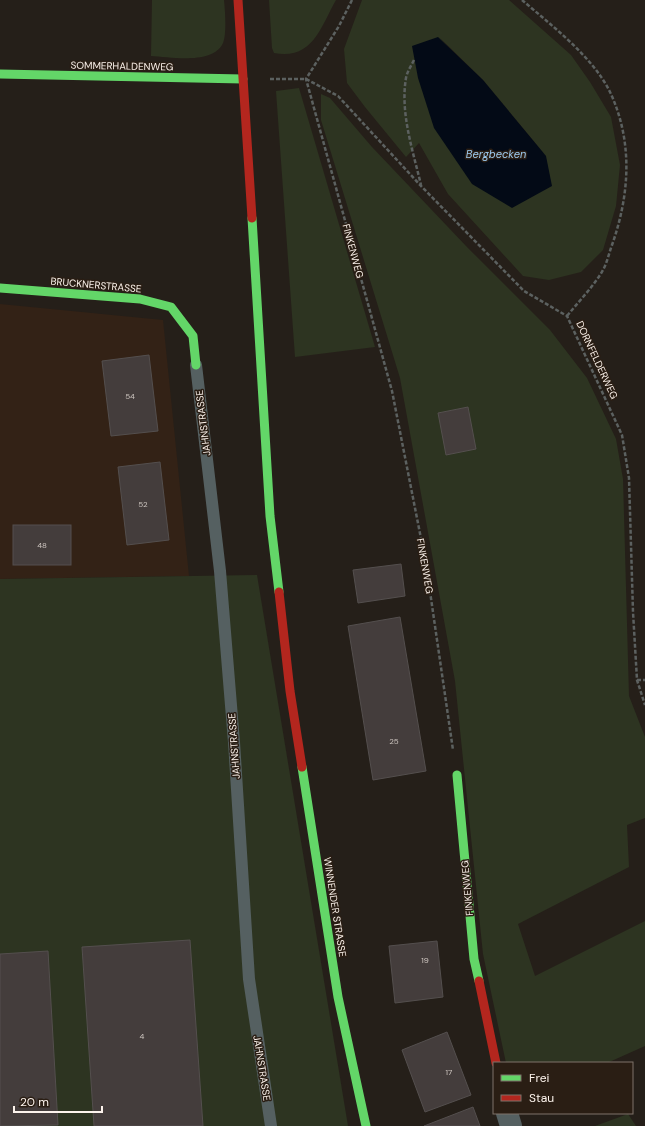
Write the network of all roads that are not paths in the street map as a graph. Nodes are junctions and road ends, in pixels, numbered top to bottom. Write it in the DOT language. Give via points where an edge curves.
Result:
graph roads {
  1 [pos="238,0"];
  2 [pos="0,74"];
  3 [pos="244,79"];
  4 [pos="0,288"];
  5 [pos="196,365"];
  6 [pos="457,775"];
  7 [pos="496,1062"];
  8 [pos="507,1114"];
  9 [pos="271,1126"];
  10 [pos="366,1126"];
  11 [pos="511,1126"];
  1 -- 3 [label="street, WINNENDER STRASSE"];
  2 -- 3 [label="street, SOMMERHALDENWEG"];
  3 -- 10 [label="street, WINNENDER STRASSE" via="270,516 290,691 338,997"];
  4 -- 5 [label="street, BRUCKNERSTRASSE" via="140,299 171,307 193,336"];
  5 -- 9 [label="lane, JAHNSTRASSE" via="220,571 249,979"];
  6 -- 7 [label="street, FINKENWEG" via="474,959"];
  8 -- 11 [label="street"];
}
